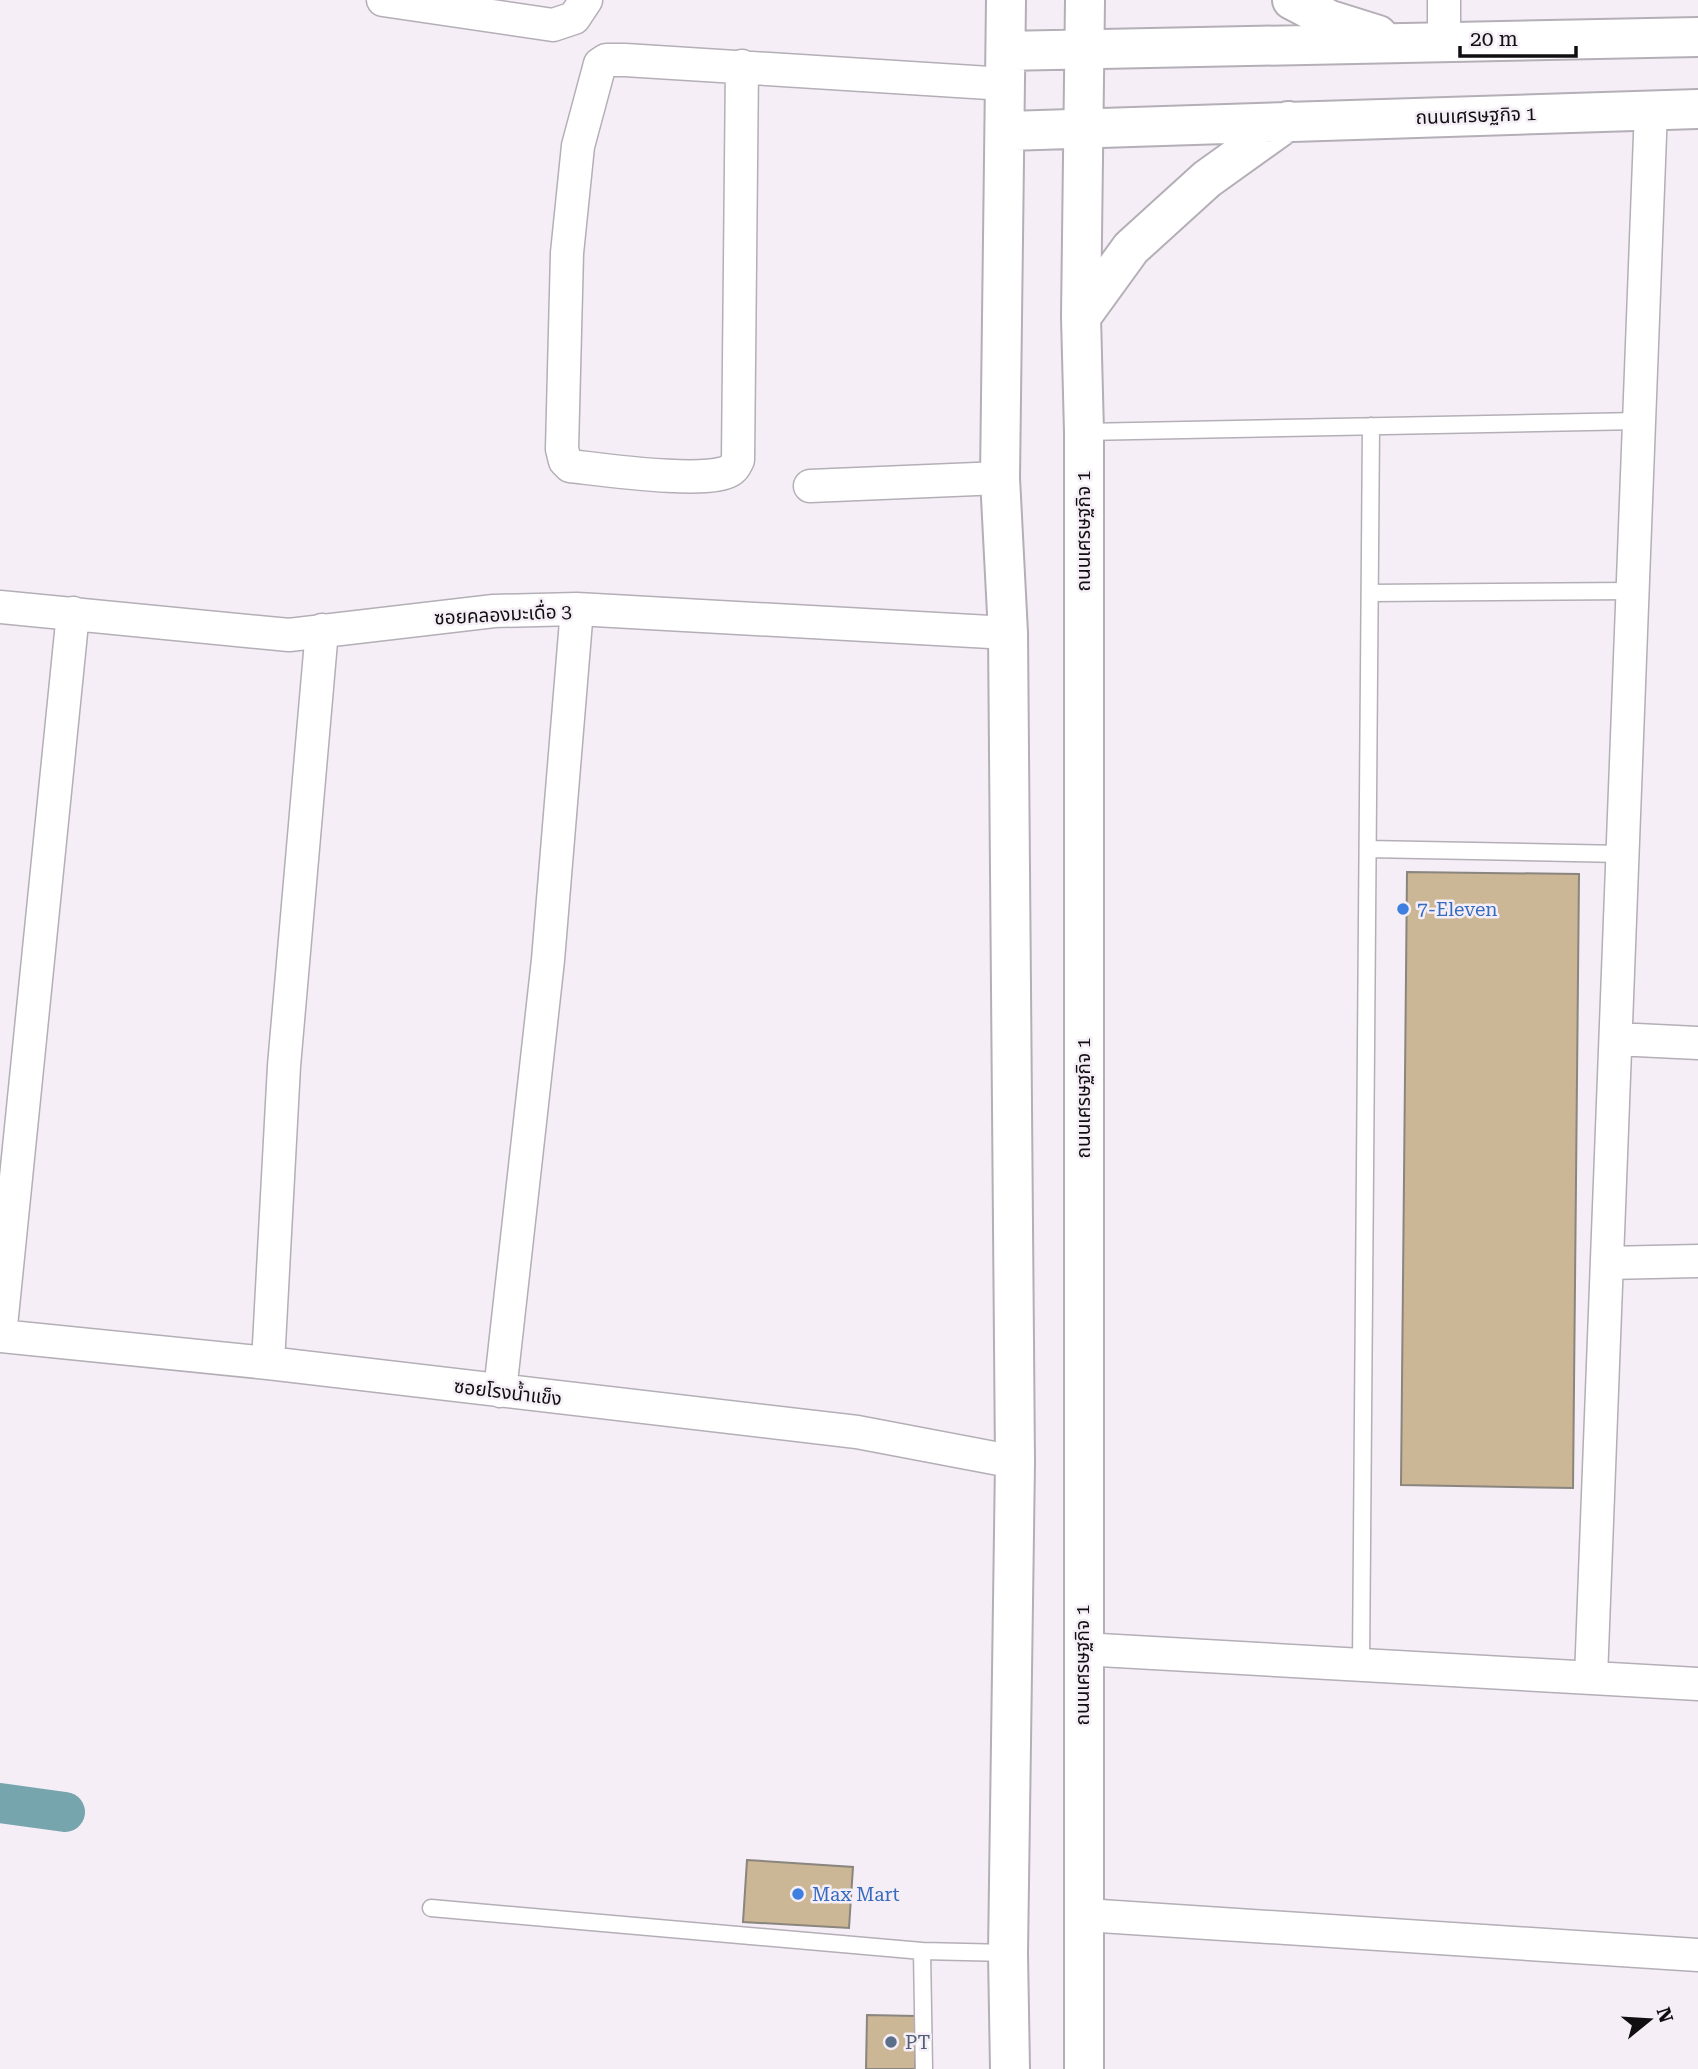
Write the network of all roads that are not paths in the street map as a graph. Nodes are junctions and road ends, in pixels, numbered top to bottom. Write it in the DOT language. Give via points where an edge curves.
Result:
graph roads {
  1 [pos="383,0"];
  2 [pos="586,0"];
  3 [pos="1006,0"];
  4 [pos="1085,0"];
  5 [pos="1292,0"];
  6 [pos="1444,0"];
  7 [pos="1698,37"];
  8 [pos="1405,43"];
  9 [pos="1444,43"];
  10 [pos="1085,50"];
  11 [pos="742,65"];
  12 [pos="1005,67"];
  13 [pos="1651,109"];
  14 [pos="1698,109"];
  15 [pos="1289,121"];
  16 [pos="1085,127"];
  17 [pos="1007,131"];
  18 [pos="1081,317"];
  19 [pos="1639,421"];
  20 [pos="1371,426"];
  21 [pos="1084,432"];
  22 [pos="1000,478"];
  23 [pos="810,486"];
  24 [pos="1633,591"];
  25 [pos="1370,593"];
  26 [pos="0,607"];
  27 [pos="577,609"];
  28 [pos="73,613"];
  29 [pos="322,630"];
  30 [pos="1008,633"];
  31 [pos="1368,849"];
  32 [pos="1622,853"];
  33 [pos="1615,1039"];
  34 [pos="1698,1044"];
  35 [pos="1698,1261"];
  36 [pos="1607,1263"];
  37 [pos="0,1336"];
  38 [pos="268,1363"];
  39 [pos="500,1391"];
  40 [pos="1015,1462"];
  41 [pos="1082,1649"];
  42 [pos="1361,1665"];
  43 [pos="1591,1678"];
  44 [pos="1698,1684"];
  45 [pos="431,1908"];
  46 [pos="1085,1915"];
  47 [pos="922,1951"];
  48 [pos="1008,1953"];
  49 [pos="1698,1955"];
  50 [pos="924,2069"];
  51 [pos="1010,2069"];
  52 [pos="1084,2069"];
  1 -- 2 [label="street" via="553,25 574,18"];
  3 -- 12 [label="main road"];
  4 -- 10 [label="main road, ถนนเศรษฐกิจ 1"];
  5 -- 8 [label="main road" via="1330,20"];
  6 -- 9 [label="street"];
  7 -- 9 [label="main road"];
  8 -- 9 [label="main road"];
  8 -- 10 [label="main road"];
  10 -- 12 [label="main road"];
  10 -- 16 [label="main road, ถนนเศรษฐกิจ 1"];
  11 -- 11 [label="street" via="738,460 732,470 719,474 685,476 570,466 562,449 567,253 578,146 600,64 625,60"];
  11 -- 12 [label="street"];
  12 -- 17 [label="main road"];
  13 -- 14 [label="main road, ถนนเศรษฐกิจ 1"];
  13 -- 15 [label="main road, ถนนเศรษฐกิจ 1"];
  13 -- 19 [label="street"];
  15 -- 16 [label="main road, ถนนเศรษฐกิจ 1"];
  15 -- 18 [label="main road" via="1207,179 1131,248"];
  16 -- 17 [label="main road, ถนนเศรษฐกิจ 1"];
  16 -- 18 [label="main road, ถนนเศรษฐกิจ 1"];
  17 -- 22 [label="main road"];
  18 -- 21 [label="main road, ถนนเศรษฐกิจ 1"];
  19 -- 20 [label="lane"];
  19 -- 24 [label="street"];
  20 -- 21 [label="lane"];
  20 -- 25 [label="lane"];
  21 -- 41 [label="main road, ถนนเศรษฐกิจ 1"];
  22 -- 23 [label="street"];
  22 -- 30 [label="main road"];
  24 -- 25 [label="lane"];
  24 -- 32 [label="street"];
  25 -- 31 [label="lane"];
  26 -- 28 [label="street, ซอยคลองมะเดื่อ 3"];
  27 -- 29 [label="street, ซอยคลองมะเดื่อ 3" via="494,611"];
  27 -- 30 [label="street, ซอยคลองมะเดื่อ 3"];
  27 -- 39 [label="street" via="548,960"];
  28 -- 29 [label="street, ซอยคลองมะเดื่อ 3" via="289,635"];
  28 -- 37 [label="street"];
  29 -- 38 [label="street" via="284,1066"];
  30 -- 40 [label="main road"];
  31 -- 32 [label="lane"];
  31 -- 42 [label="lane"];
  32 -- 33 [label="street"];
  33 -- 34 [label="street"];
  33 -- 36 [label="street"];
  35 -- 36 [label="street"];
  36 -- 43 [label="street"];
  37 -- 38 [label="street, ซอยโรงน้ำแข็ง"];
  38 -- 39 [label="street, ซอยโรงน้ำแข็ง"];
  39 -- 40 [label="street, ซอยโรงน้ำแข็ง" via="857,1432"];
  40 -- 48 [label="main road"];
  41 -- 42 [label="street"];
  41 -- 46 [label="main road, ถนนเศรษฐกิจ 1"];
  42 -- 43 [label="street"];
  43 -- 44 [label="street"];
  45 -- 47 [label="lane"];
  46 -- 49 [label="street"];
  46 -- 52 [label="main road, ถนนเศรษฐกิจ 1"];
  47 -- 48 [label="lane"];
  47 -- 50 [label="lane"];
  48 -- 51 [label="main road"];
}
